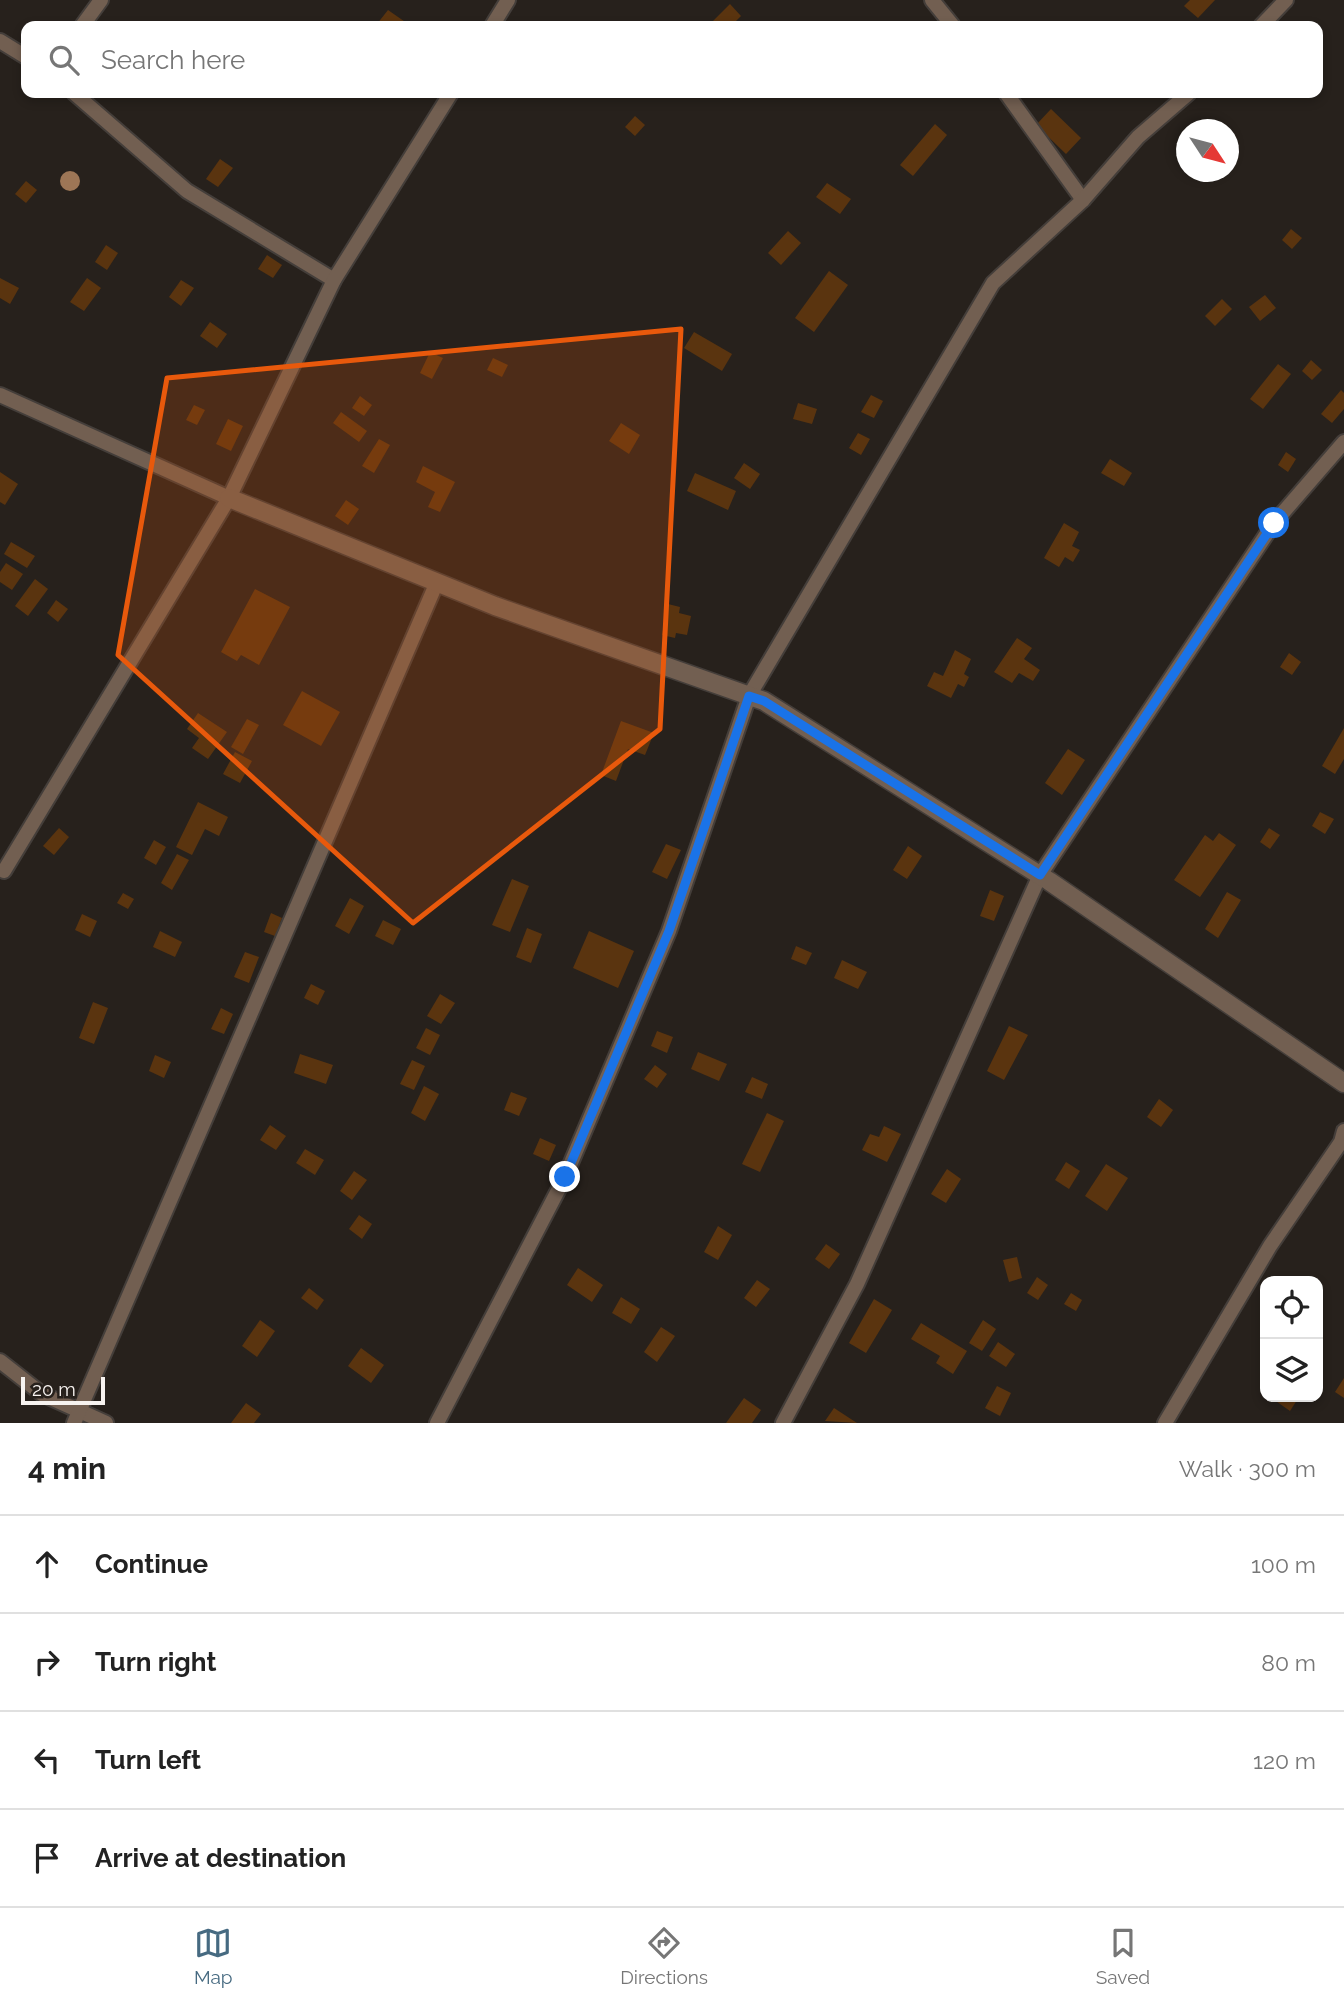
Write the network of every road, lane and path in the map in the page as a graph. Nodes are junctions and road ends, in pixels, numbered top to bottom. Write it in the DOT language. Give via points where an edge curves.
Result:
graph roads {
  1 [pos="101,0"];
  2 [pos="508,0"];
  3 [pos="932,0"];
  4 [pos="1286,0"];
  5 [pos="86,21"];
  6 [pos="495,21"];
  7 [pos="949,21"];
  8 [pos="1266,21"];
  9 [pos="0,41"];
  10 [pos="21,54"];
  11 [pos="80,98"];
  12 [pos="448,98"];
  13 [pos="1010,98"];
  14 [pos="1183,98"];
  15 [pos="1083,200"];
  16 [pos="334,280"];
  17 [pos="0,395"];
  18 [pos="1344,442"];
  19 [pos="229,498"];
  20 [pos="437,582"];
  21 [pos="749,696"];
  22 [pos="4,870"];
  23 [pos="1040,875"];
  24 [pos="1344,1083"];
  25 [pos="1344,1131"];
  26 [pos="0,1360"];
  27 [pos="77,1417"];
  28 [pos="106,1423"];
  29 [pos="437,1423"];
  30 [pos="783,1423"];
  31 [pos="1165,1423"];
  1 -- 5 [label="lane"];
  2 -- 6 [label="lane"];
  3 -- 7 [label="lane"];
  4 -- 8 [label="lane"];
  9 -- 10 [label="lane"];
  11 -- 16 [label="lane" via="187,191"];
  12 -- 16 [label="lane"];
  13 -- 15 [label="lane"];
  14 -- 15 [label="lane" via="1138,137"];
  15 -- 21 [label="lane" via="993,283"];
  16 -- 19 [label="lane"];
  17 -- 19 [label="lane"];
  18 -- 23 [label="lane" via="1274,523"];
  19 -- 20 [label="street"];
  19 -- 22 [label="lane"];
  20 -- 21 [label="street"];
  20 -- 27 [label="lane"];
  21 -- 23 [label="street" via="764,701"];
  21 -- 29 [label="lane" via="669,931 565,1177"];
  23 -- 24 [label="street"];
  23 -- 30 [label="lane" via="857,1284"];
  25 -- 31 [label="lane"];
  26 -- 27 [label="lane"];
  27 -- 28 [label="lane"];
}
